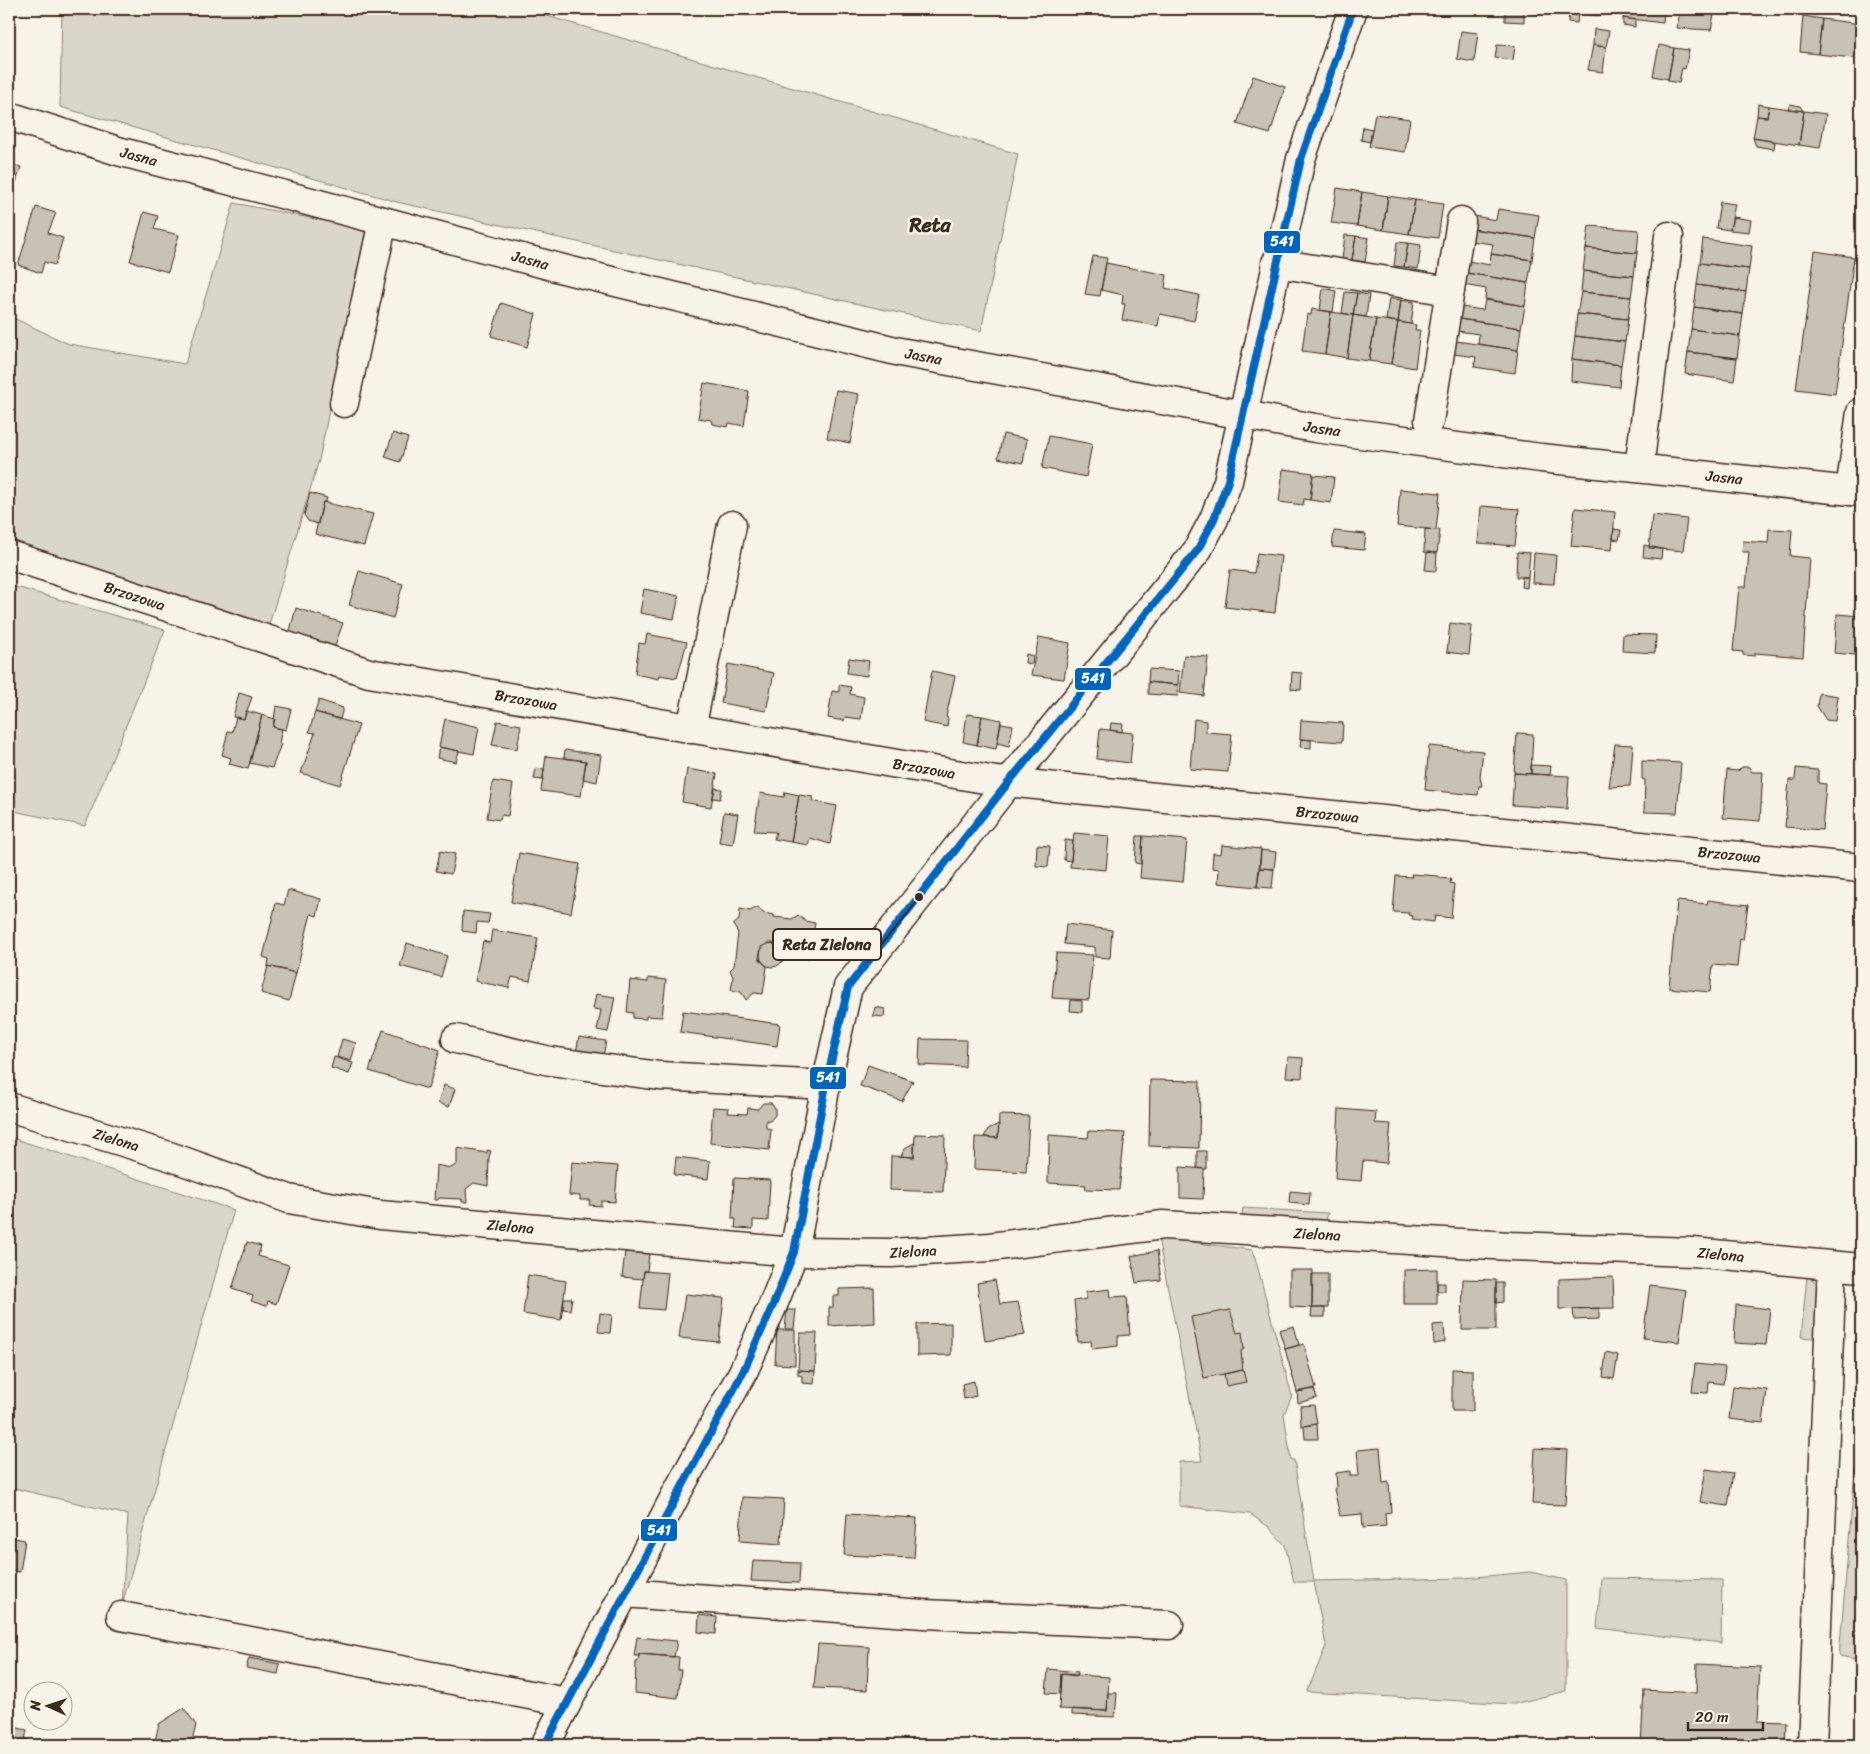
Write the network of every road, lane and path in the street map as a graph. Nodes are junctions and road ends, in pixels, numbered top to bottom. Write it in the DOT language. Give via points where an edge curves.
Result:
graph roads {
  1 [pos="1354,9"];
  2 [pos="9,116"];
  3 [pos="1461,221"];
  4 [pos="383,222"];
  5 [pos="1669,236"];
  6 [pos="1276,263"];
  7 [pos="1450,291"];
  8 [pos="344,403"];
  9 [pos="1244,415"];
  10 [pos="1856,419"];
  11 [pos="1429,422"];
  12 [pos="1639,468"];
  13 [pos="1855,491"];
  14 [pos="732,525"];
  15 [pos="9,556"];
  16 [pos="691,728"];
  17 [pos="1008,783"];
  18 [pos="1861,868"];
  19 [pos="456,1040"];
  20 [pos="826,1084"];
  21 [pos="9,1108"];
  22 [pos="794,1252"];
  23 [pos="1832,1266"];
  24 [pos="1861,1268"];
  25 [pos="623,1593"];
  26 [pos="121,1616"];
  27 [pos="1170,1625"];
  28 [pos="566,1702"];
  29 [pos="545,1745"];
  30 [pos="1812,1745"];
  1 -- 6 [label="street" via="1301,158"];
  2 -- 4 [label="street, Jasna" via="118,150"];
  3 -- 7 [label="street"];
  4 -- 8 [label="street"];
  4 -- 9 [label="street, Jasna" via="900,352"];
  5 -- 12 [label="street"];
  6 -- 7 [label="street"];
  6 -- 9 [label="street"];
  7 -- 11 [label="street"];
  9 -- 12 [label="street, Jasna" via="1315,428"];
  9 -- 17 [label="street" via="1228,481 1214,519 1197,551"];
  10 -- 13 [label="street"];
  12 -- 13 [label="street, Jasna"];
  14 -- 16 [label="street"];
  15 -- 16 [label="street, Brzozowa" via="369,673"];
  16 -- 17 [label="street, Brzozowa"];
  17 -- 18 [label="street, Brzozowa"];
  17 -- 20 [label="street" via="848,987"];
  19 -- 20 [label="street" via="550,1061 660,1076"];
  20 -- 22 [label="street"];
  21 -- 22 [label="street, Zielona" via="172,1156 289,1199 380,1215"];
  22 -- 23 [label="street, Zielona" via="891,1254 990,1247 1163,1225 1510,1246 1693,1252"];
  22 -- 25 [label="street" via="743,1372"];
  23 -- 24 [label="street, Zielona"];
  23 -- 30 [label="street"];
  25 -- 27 [label="street" via="924,1614"];
  25 -- 28 [label="street"];
  26 -- 28 [label="street"];
  28 -- 29 [label="street"];
}
